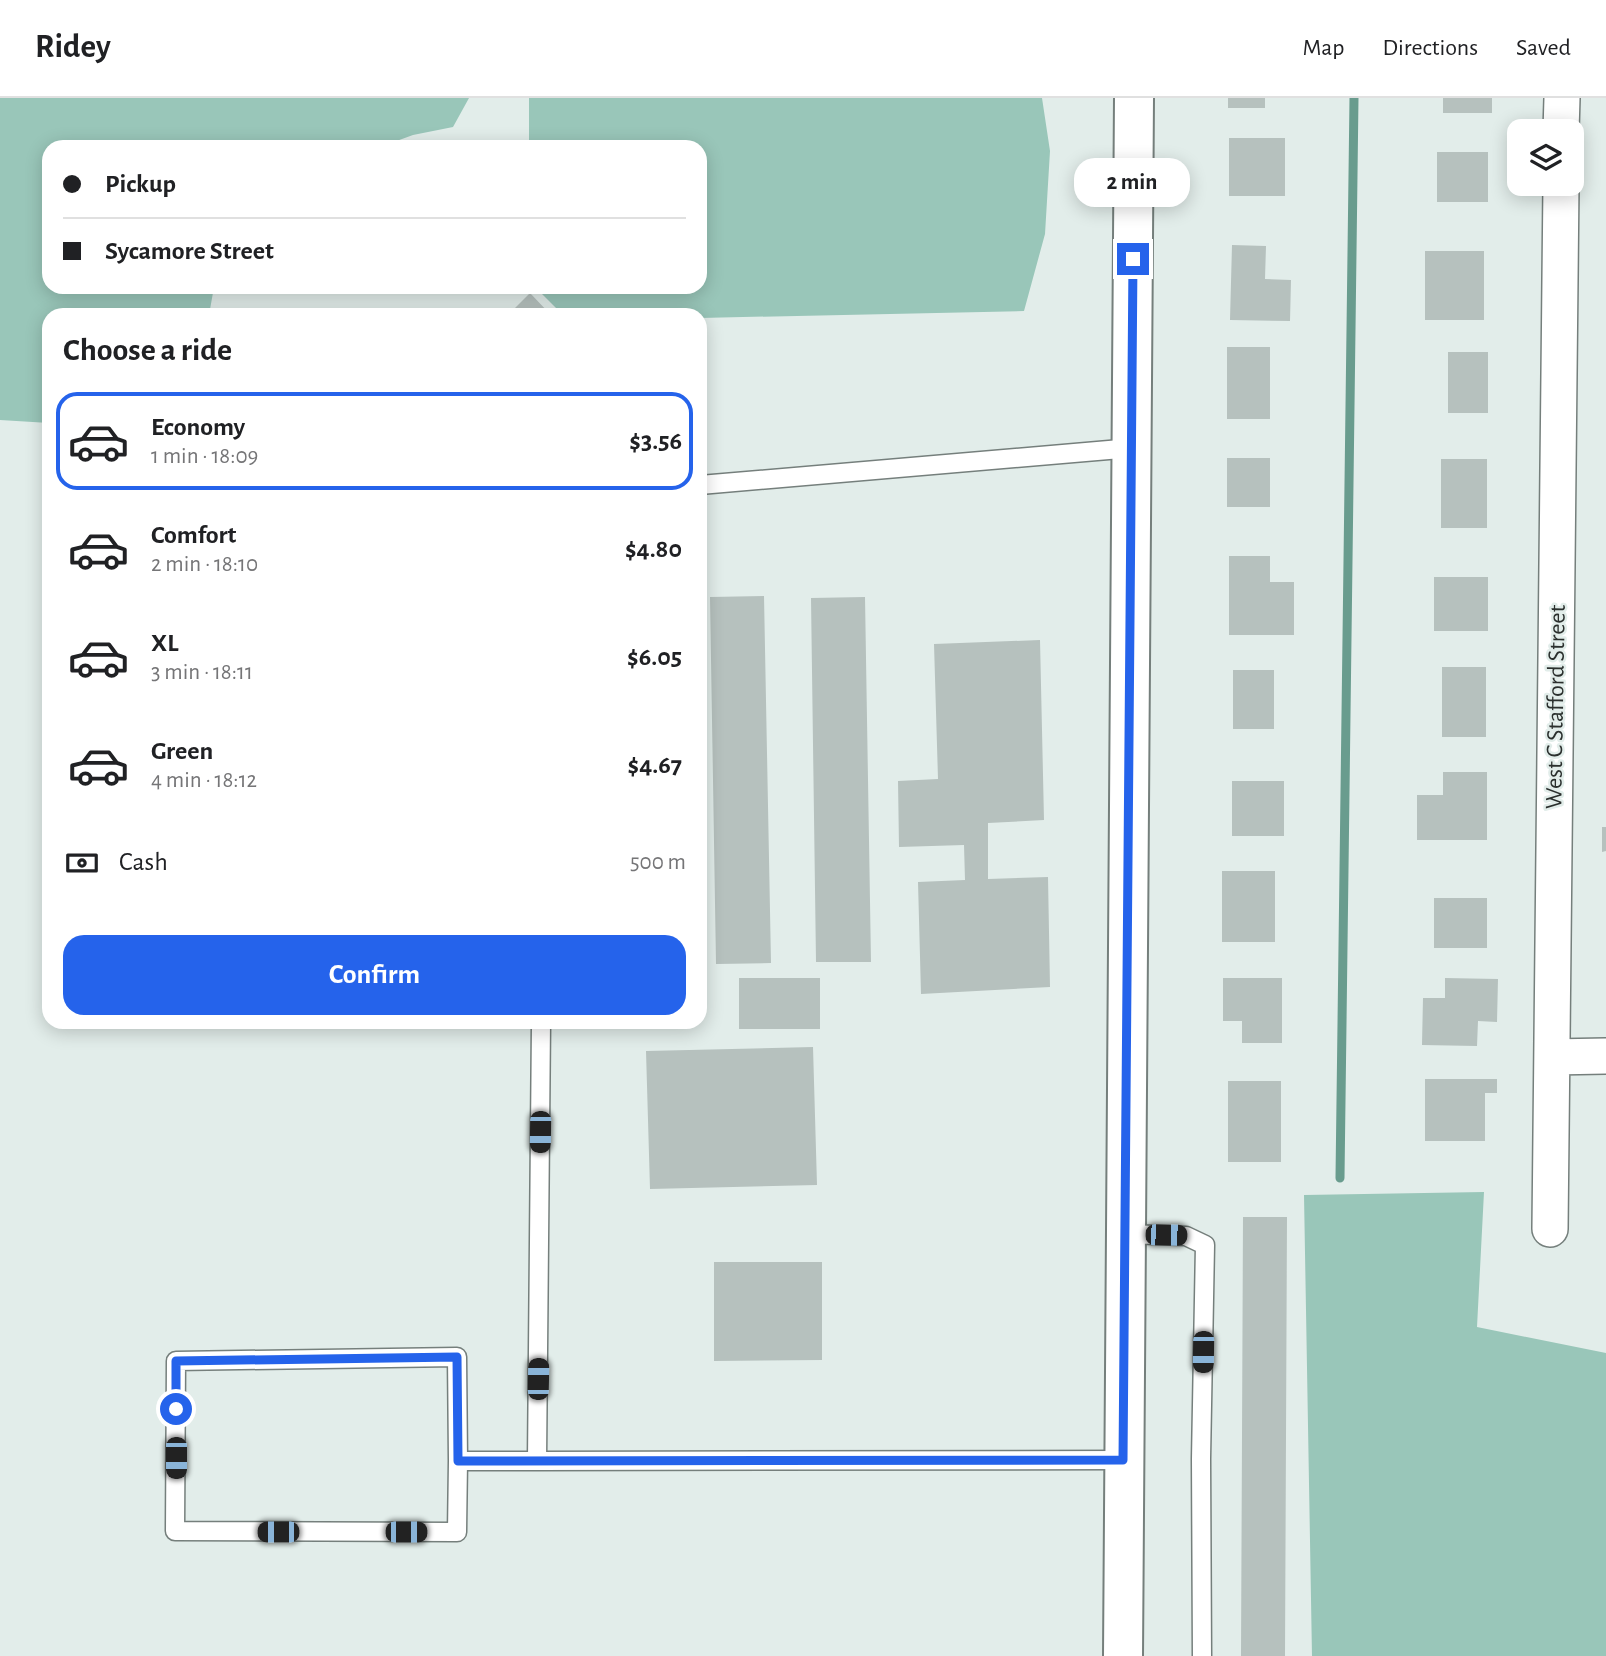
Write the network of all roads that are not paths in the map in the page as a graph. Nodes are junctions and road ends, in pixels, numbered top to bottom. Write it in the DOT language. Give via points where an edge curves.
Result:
graph roads {
  1 [pos="1134,98"];
  2 [pos="1562,98"];
  3 [pos="1561,119"];
  4 [pos="1561,196"];
  5 [pos="1132,448"];
  6 [pos="707,484"];
  7 [pos="541,1029"];
  8 [pos="1606,1056"];
  9 [pos="1552,1057"];
  10 [pos="1550,1229"];
  11 [pos="1125,1234"];
  12 [pos="1123,1460"];
  13 [pos="458,1461"];
  14 [pos="537,1461"];
  15 [pos="1123,1656"];
  16 [pos="1202,1656"];
  1 -- 5 [label="street"];
  2 -- 3 [label="street"];
  4 -- 9 [label="street, West C Stafford Street"];
  5 -- 6 [label="lane"];
  5 -- 11 [label="street"];
  7 -- 14 [label="lane"];
  8 -- 9 [label="street"];
  9 -- 10 [label="street, West C Stafford Street"];
  11 -- 12 [label="street"];
  11 -- 16 [label="lane" via="1186,1236 1205,1244"];
  12 -- 14 [label="lane"];
  12 -- 15 [label="street"];
  13 -- 13 [label="lane" via="457,1357 176,1361 176,1531 457,1532"];
  13 -- 14 [label="lane"];
}
